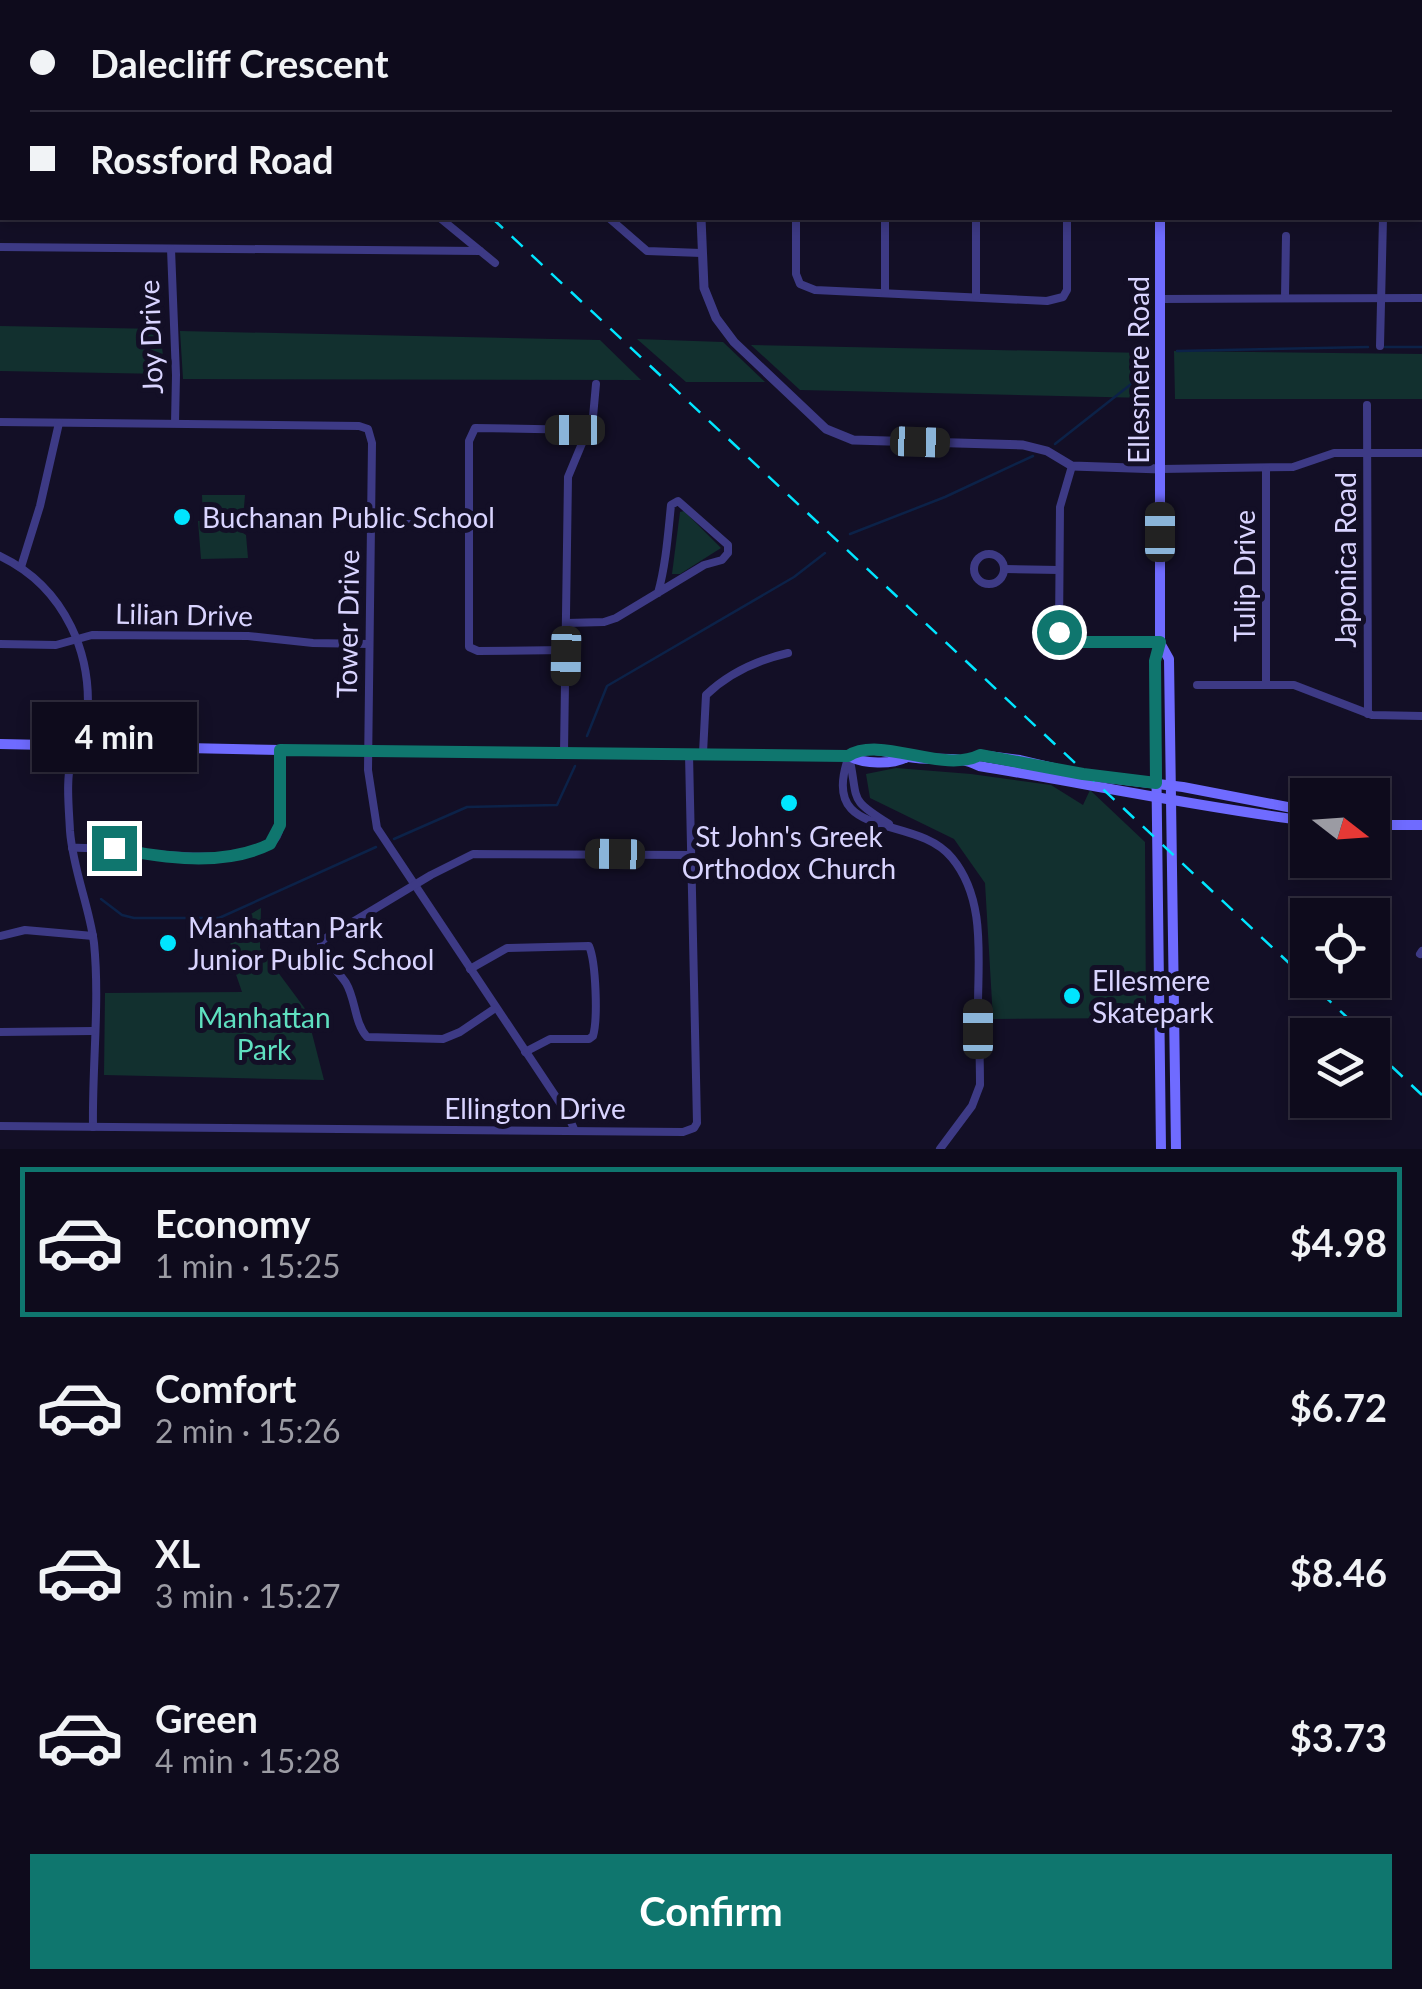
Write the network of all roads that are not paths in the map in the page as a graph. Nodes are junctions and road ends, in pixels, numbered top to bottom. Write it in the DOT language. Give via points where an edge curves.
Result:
graph roads {
  1 [pos="442,220"];
  2 [pos="611,220"];
  3 [pos="701,220"];
  4 [pos="796,220"];
  5 [pos="885,220"];
  6 [pos="976,220"];
  7 [pos="1067,220"];
  8 [pos="1160,220"];
  9 [pos="1383,220"];
  10 [pos="1286,236"];
  11 [pos="0,247"];
  12 [pos="172,250"];
  13 [pos="480,252"];
  14 [pos="701,253"];
  15 [pos="494,263"];
  16 [pos="885,293"];
  17 [pos="976,296"];
  18 [pos="1285,297"];
  19 [pos="1383,298"];
  20 [pos="1422,298"];
  21 [pos="1160,299"];
  22 [pos="1380,346"];
  23 [pos="596,384"];
  24 [pos="1366,405"];
  25 [pos="0,422"];
  26 [pos="59,423"];
  27 [pos="174,424"];
  28 [pos="588,430"];
  29 [pos="1367,453"];
  30 [pos="1422,453"];
  31 [pos="1072,466"];
  32 [pos="1161,469"];
  33 [pos="1266,469"];
  34 [pos="372,524"];
  35 [pos="469,524"];
  36 [pos="0,556"];
  37 [pos="21,566"];
  38 [pos="1005,569"];
  39 [pos="1059,570"];
  40 [pos="658,593"];
  41 [pos="566,623"];
  42 [pos="76,639"];
  43 [pos="1160,642"];
  44 [pos="0,644"];
  45 [pos="370,644"];
  46 [pos="566,650"];
  47 [pos="788,653"];
  48 [pos="1266,684"];
  49 [pos="1197,685"];
  50 [pos="1368,714"];
  51 [pos="1422,716"];
  52 [pos="0,744"];
  53 [pos="78,745"];
  54 [pos="280,750"];
  55 [pos="369,750"];
  56 [pos="564,752"];
  57 [pos="703,753"];
  58 [pos="689,754"];
  59 [pos="848,756"];
  60 [pos="1156,789"];
  61 [pos="1169,792"];
  62 [pos="1290,809"];
  63 [pos="1290,818"];
  64 [pos="1390,825"];
  65 [pos="1422,825"];
  66 [pos="72,848"];
  67 [pos="691,855"];
  68 [pos="414,887"];
  69 [pos="1,933"];
  70 [pos="93,936"];
  71 [pos="470,969"];
  72 [pos="494,1009"];
  73 [pos="94,1030"];
  74 [pos="0,1032"];
  75 [pos="525,1052"];
  76 [pos="1160,1068"];
  77 [pos="1174,1068"];
  78 [pos="0,1126"];
  79 [pos="92,1126"];
  80 [pos="574,1129"];
  81 [pos="940,1149"];
  82 [pos="1161,1149"];
  83 [pos="1176,1149"];
  1 -- 13 [label="street"];
  2 -- 14 [label="street" via="647,251"];
  3 -- 14 [label="street"];
  4 -- 16 [label="street" via="800,284"];
  5 -- 16 [label="street"];
  6 -- 17 [label="street"];
  7 -- 17 [label="street" via="1064,297"];
  8 -- 21 [label="main road, Ellesmere Road"];
  9 -- 19 [label="street"];
  10 -- 18 [label="street"];
  11 -- 12 [label="street"];
  12 -- 13 [label="street"];
  12 -- 27 [label="street, Joy Drive"];
  13 -- 15 [label="street"];
  14 -- 31 [label="street" via="716,318 826,429 852,440 1023,445"];
  16 -- 17 [label="street"];
  18 -- 19 [label="street"];
  18 -- 21 [label="street"];
  19 -- 20 [label="street"];
  19 -- 22 [label="street"];
  21 -- 32 [label="main road, Ellesmere Road"];
  23 -- 28 [label="street"];
  24 -- 29 [label="street, Japonica Road"];
  25 -- 26 [label="street, Tower Drive"];
  26 -- 27 [label="street, Tower Drive"];
  26 -- 37 [label="street"];
  27 -- 34 [label="street, Tower Drive" via="366,428 372,443"];
  28 -- 35 [label="street" via="472,430"];
  28 -- 41 [label="street" via="568,477"];
  29 -- 30 [label="street"];
  29 -- 33 [label="street" via="1334,453 1298,467"];
  29 -- 50 [label="street, Japonica Road"];
  31 -- 32 [label="street"];
  31 -- 39 [label="street" via="1060,507"];
  32 -- 33 [label="street"];
  32 -- 43 [label="main road, Ellesmere Road"];
  33 -- 48 [label="street, Tulip Drive"];
  34 -- 35 [label="street"];
  34 -- 45 [label="street, Tower Drive"];
  35 -- 46 [label="street" via="469,647"];
  36 -- 37 [label="street"];
  37 -- 42 [label="street" via="52,594"];
  38 -- 38 [label="street" via="990,554 974,570 987,584"];
  38 -- 39 [label="street"];
  39 -- 43 [label="street" via="1059,632 1066,642"];
  40 -- 40 [label="street" via="729,550 678,502 669,510"];
  40 -- 41 [label="street" via="604,622"];
  41 -- 46 [label="street"];
  42 -- 44 [label="street, Lilian Drive"];
  42 -- 45 [label="street, Lilian Drive" via="248,636"];
  42 -- 53 [label="street" via="88,697 86,734"];
  43 -- 60 [label="main road, Ellesmere Road"];
  43 -- 61 [label="main road, Ellesmere Road" via="1170,659"];
  45 -- 55 [label="street, Tower Drive"];
  46 -- 56 [label="street"];
  47 -- 57 [label="street" via="764,658 706,694"];
  48 -- 49 [label="street"];
  48 -- 50 [label="street" via="1294,685"];
  50 -- 51 [label="street"];
  52 -- 53 [label="main road"];
  53 -- 54 [label="main road"];
  53 -- 66 [label="street" via="71,758"];
  54 -- 55 [label="main road"];
  54 -- 66 [label="street" via="280,825 261,848 200,856"];
  55 -- 56 [label="main road"];
  55 -- 68 [label="street, Tower Drive" via="378,831"];
  56 -- 58 [label="main road"];
  57 -- 58 [label="main road"];
  57 -- 59 [label="main road"];
  58 -- 67 [label="street, Ellington Drive"];
  59 -- 60 [label="main road" via="897,751 1097,789"];
  59 -- 81 [label="street" via="844,787 851,809 874,825 926,836 950,854 976,912 980,1085"];
  60 -- 61 [label="main road"];
  60 -- 76 [label="main road, Ellesmere Road"];
  61 -- 62 [label="main road"];
  61 -- 63 [label="main road"];
  61 -- 77 [label="main road, Ellesmere Road"];
  64 -- 65 [label="main road"];
  66 -- 70 [label="street"];
  67 -- 68 [label="street" via="484,852"];
  67 -- 80 [label="street, Ellington Drive" via="694,1128"];
  68 -- 71 [label="street, Tower Drive"];
  68 -- 72 [label="street" via="321,941 321,951 353,996 360,1029 378,1039 438,1040"];
  69 -- 70 [label="street"];
  70 -- 73 [label="street"];
  71 -- 72 [label="street, Tower Drive"];
  71 -- 75 [label="street" via="516,947 592,950 593,1036 550,1038"];
  72 -- 75 [label="street, Tower Drive"];
  73 -- 74 [label="street"];
  73 -- 79 [label="street"];
  75 -- 80 [label="street, Tower Drive"];
  76 -- 77 [label="main road"];
  76 -- 82 [label="main road, Ellesmere Road"];
  77 -- 83 [label="main road, Ellesmere Road"];
  78 -- 79 [label="street, Ellington Drive"];
  79 -- 80 [label="street, Ellington Drive"];
}
